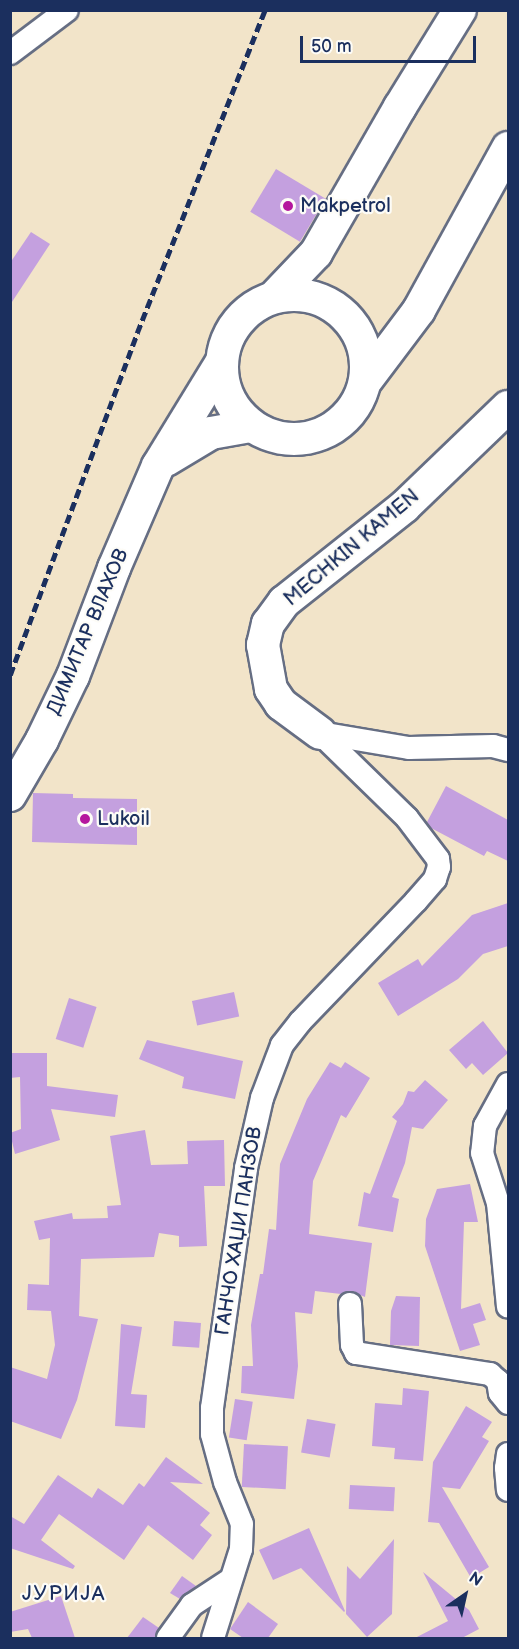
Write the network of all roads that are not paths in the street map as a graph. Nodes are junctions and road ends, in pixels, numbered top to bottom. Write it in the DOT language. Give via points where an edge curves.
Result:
graph roads {
  1 [pos="68,10"];
  2 [pos="460,10"];
  3 [pos="10,52"];
  4 [pos="508,148"];
  5 [pos="316,253"];
  6 [pos="274,297"];
  7 [pos="323,300"];
  8 [pos="419,310"];
  9 [pos="348,319"];
  10 [pos="220,365"];
  11 [pos="365,382"];
  12 [pos="508,407"];
  13 [pos="250,426"];
  14 [pos="158,466"];
  15 [pos="320,734"];
  16 [pos="508,750"];
  17 [pos="10,795"];
  18 [pos="508,1084"];
  19 [pos="501,1189"];
  20 [pos="504,1219"];
  21 [pos="350,1304"];
  22 [pos="508,1307"];
  23 [pos="508,1403"];
  24 [pos="508,1454"];
  25 [pos="508,1490"];
  26 [pos="230,1580"];
  27 [pos="168,1638"];
  28 [pos="213,1638"];
  1 -- 3 [label="street"];
  2 -- 5 [label="main road"];
  4 -- 8 [label="main road"];
  5 -- 6 [label="main road"];
  5 -- 7 [label="main road"];
  6 -- 7 [label="main road" via="290,294"];
  6 -- 10 [label="main road" via="253,306 236,322 225,342"];
  7 -- 9 [label="main road"];
  8 -- 9 [label="main road" via="397,321 378,324"];
  8 -- 11 [label="main road"];
  9 -- 11 [label="main road" via="361,338 366,359"];
  10 -- 13 [label="main road" via="224,388 234,409"];
  10 -- 14 [label="main road, ДИМИТАР ВЛАХОВ"];
  11 -- 13 [label="main road" via="354,408 333,429 306,439 276,438"];
  12 -- 15 [label="main road, MECHKIN KAMEN" via="405,506 284,602 268,624 263,645 271,689 281,704"];
  13 -- 14 [label="main road" via="211,433"];
  14 -- 17 [label="main road, ДИМИТАР ВЛАХОВ" via="73,676 42,741"];
  15 -- 16 [label="street" via="409,748 493,746"];
  15 -- 26 [label="street, ГАНЧО ХАЏИ ПАНЗОВ" via="407,818 438,859 439,867 435,879 416,901 314,1005 282,1045 262,1098 246,1168 212,1408 212,1434 242,1524 241,1549"];
  18 -- 19 [label="street" via="485,1126 482,1153"];
  19 -- 20 [label="street"];
  20 -- 22 [label="street"];
  21 -- 23 [label="street" via="356,1353 490,1374 498,1381 500,1393"];
  24 -- 25 [label="street"];
  26 -- 27 [label="street" via="192,1605"];
  26 -- 28 [label="street"];
}
